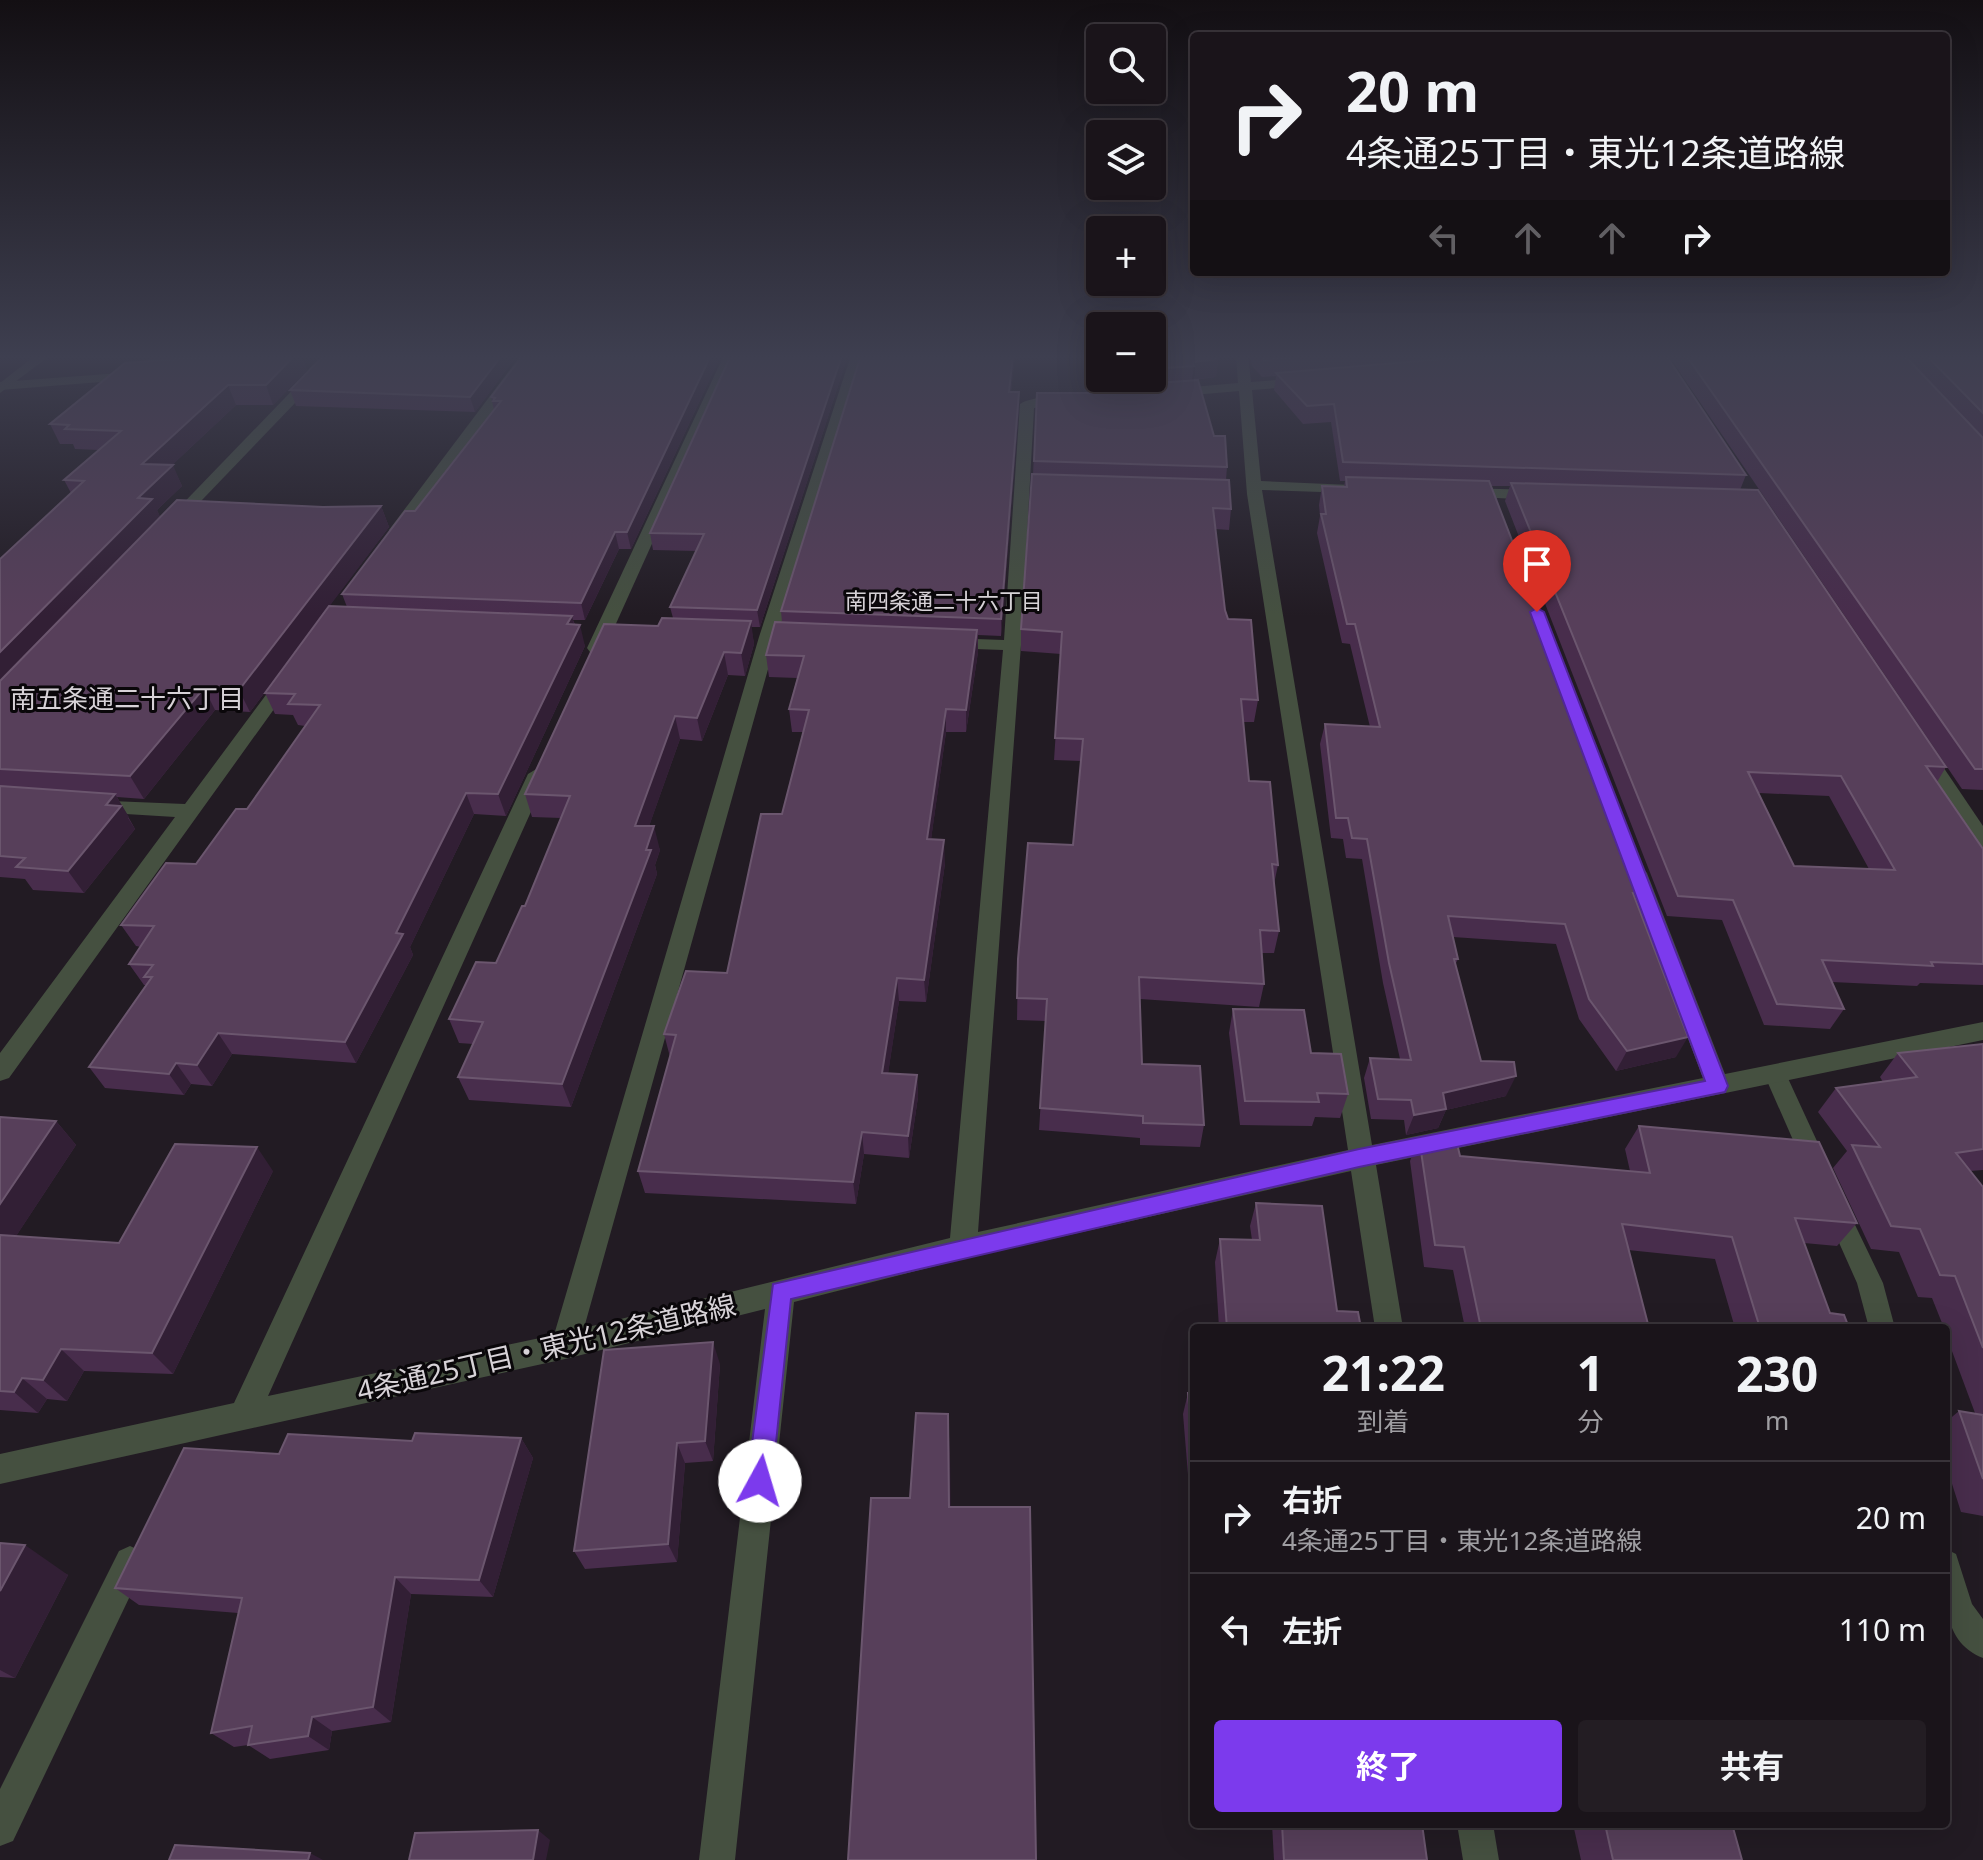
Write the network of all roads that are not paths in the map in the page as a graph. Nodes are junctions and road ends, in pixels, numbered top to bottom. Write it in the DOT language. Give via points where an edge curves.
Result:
graph roads {
  1 [pos="250,442"];
  2 [pos="463,442"];
  3 [pos="691,442"];
  4 [pos="830,442"];
  5 [pos="1028,442"];
  6 [pos="1249,442"];
  7 [pos="1366,489"];
  8 [pos="1250,491"];
  9 [pos="1445,492"];
  10 [pos="1554,496"];
  11 [pos="164,532"];
  12 [pos="387,543"];
  13 [pos="936,643"];
  14 [pos="1012,645"];
  15 [pos="293,670"];
  16 [pos="584,674"];
  17 [pos="1913,738"];
  18 [pos="545,759"];
  19 [pos="79,804"];
  20 [pos="191,811"];
  21 [pos="1983,842"];
  22 [pos="1627,849"];
  23 [pos="1983,1031"];
  24 [pos="0,1071"];
  25 [pos="1775,1074"];
  26 [pos="1718,1086"];
  27 [pos="1359,1158"];
  28 [pos="963,1247"];
  29 [pos="781,1291"];
  30 [pos="1388,1324"];
  31 [pos="1881,1324"];
  32 [pos="565,1346"];
  33 [pos="243,1418"];
  34 [pos="0,1469"];
  35 [pos="146,1528"];
  36 [pos="1952,1611"];
  37 [pos="1983,1643"];
  38 [pos="0,1828"];
  39 [pos="1476,1828"];
  40 [pos="717,1860"];
  41 [pos="1481,1860"];
  1 -- 11 [label="street"];
  2 -- 12 [label="street"];
  3 -- 16 [label="street"];
  4 -- 32 [label="street" via="768,637"];
  5 -- 14 [label="street" via="1029,486"];
  6 -- 8 [label="street"];
  7 -- 8 [label="street"];
  8 -- 27 [label="street"];
  9 -- 10 [label="street" via="1495,501"];
  13 -- 14 [label="street"];
  14 -- 28 [label="street"];
  15 -- 20 [label="street"];
  17 -- 21 [label="street"];
  18 -- 33 [label="street"];
  19 -- 20 [label="street"];
  20 -- 24 [label="street"];
  22 -- 26 [label="street"];
  23 -- 25 [label="street, 4条通25丁目・東光12条道路線"];
  25 -- 26 [label="street, 4条通25丁目・東光12条道路線"];
  25 -- 31 [label="lane" via="1870,1283"];
  26 -- 27 [label="street, 4条通25丁目・東光12条道路線"];
  27 -- 28 [label="street, 4条通25丁目・東光12条道路線"];
  27 -- 30 [label="street"];
  28 -- 29 [label="street, 4条通25丁目・東光12条道路線"];
  29 -- 32 [label="street, 4条通25丁目・東光12条道路線"];
  29 -- 40 [label="street"];
  32 -- 33 [label="street, 4条通25丁目・東光12条道路線"];
  33 -- 34 [label="street, 4条通25丁目・東光12条道路線" via="188,1442"];
  35 -- 38 [label="street"];
  36 -- 37 [label="lane"];
  39 -- 41 [label="street"];
}
